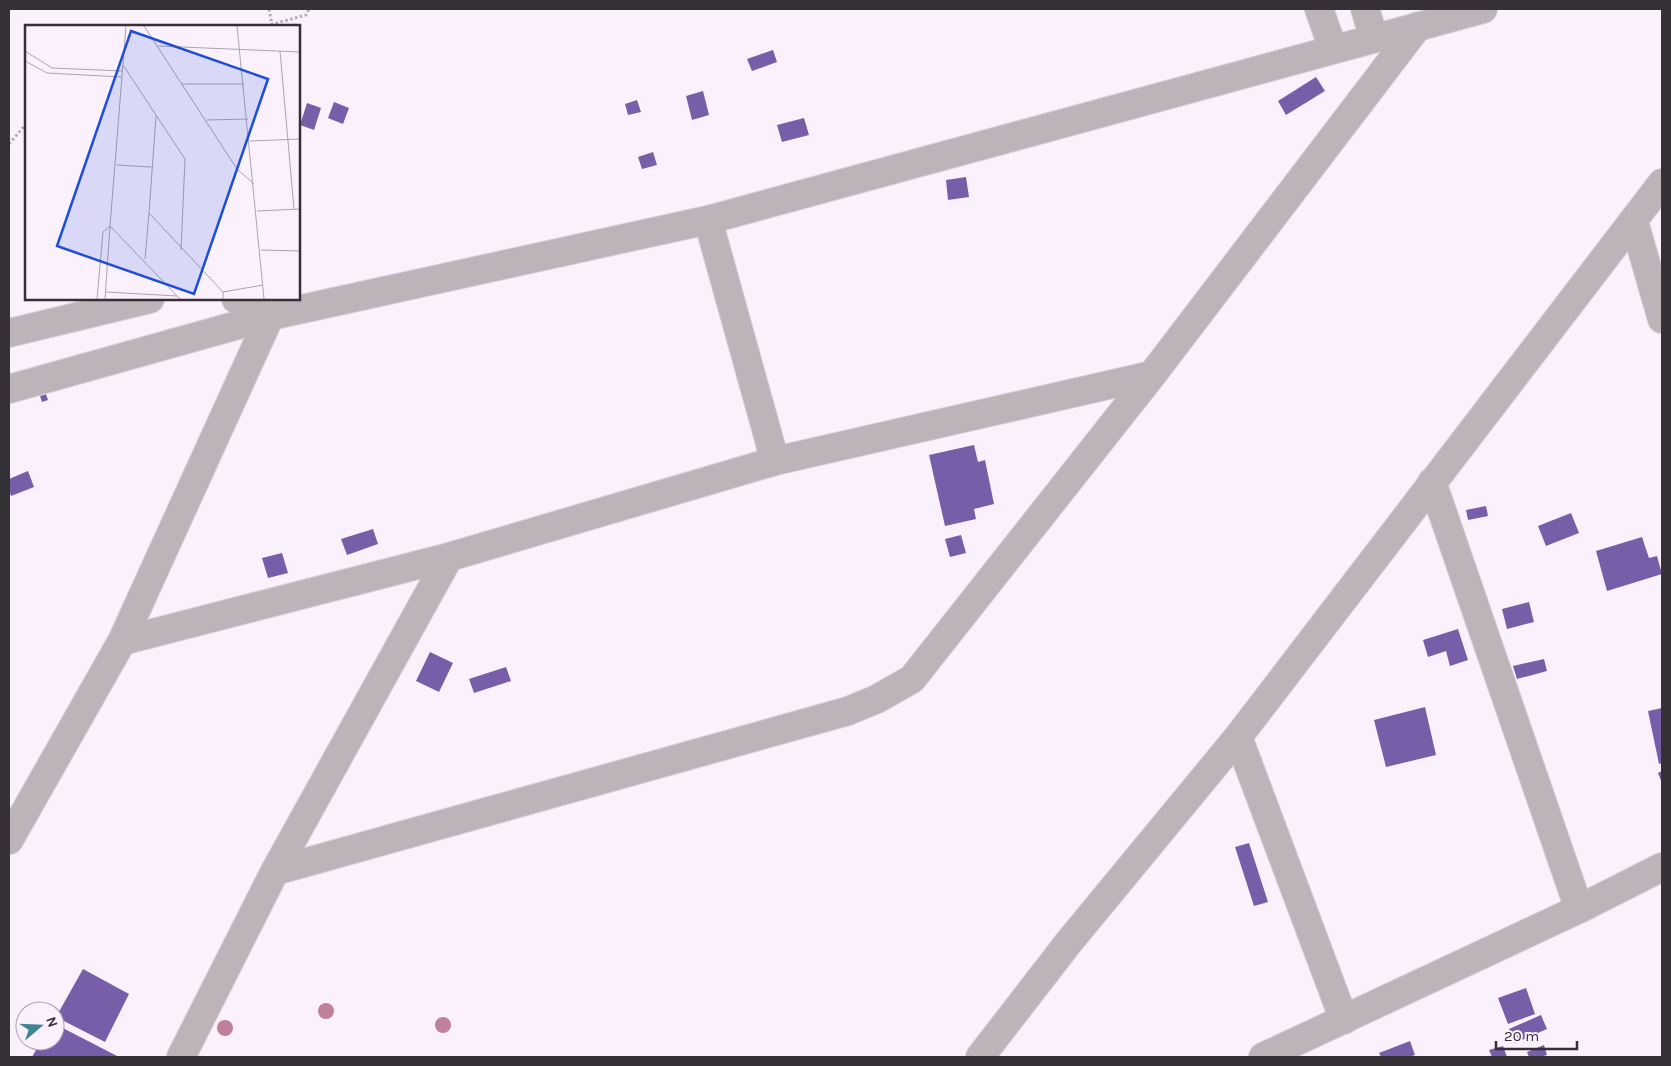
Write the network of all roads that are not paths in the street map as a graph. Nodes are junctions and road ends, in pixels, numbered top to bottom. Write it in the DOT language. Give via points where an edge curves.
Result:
graph roads {
  1 [pos="1319,9"];
  2 [pos="1365,9"];
  3 [pos="1483,9"];
  4 [pos="1418,26"];
  5 [pos="1374,38"];
  6 [pos="1333,50"];
  7 [pos="1662,183"];
  8 [pos="708,220"];
  9 [pos="1634,222"];
  10 [pos="146,300"];
  11 [pos="238,300"];
  12 [pos="270,316"];
  13 [pos="1662,319"];
  14 [pos="9,333"];
  15 [pos="1152,375"];
  16 [pos="9,389"];
  17 [pos="775,461"];
  18 [pos="1432,482"];
  19 [pos="449,557"];
  20 [pos="122,641"];
  21 [pos="1238,737"];
  22 [pos="9,840"];
  23 [pos="1662,866"];
  24 [pos="274,871"];
  25 [pos="1579,909"];
  26 [pos="1344,1020"];
  27 [pos="182,1057"];
  28 [pos="980,1057"];
  29 [pos="1263,1057"];
  1 -- 6 [label="street"];
  2 -- 5 [label="street"];
  3 -- 4 [label="street"];
  4 -- 5 [label="street"];
  4 -- 15 [label="street"];
  5 -- 6 [label="street"];
  6 -- 8 [label="street"];
  7 -- 9 [label="street"];
  8 -- 12 [label="street"];
  8 -- 17 [label="street"];
  9 -- 13 [label="street"];
  9 -- 18 [label="street"];
  10 -- 14 [label="street"];
  11 -- 12 [label="street"];
  12 -- 16 [label="street"];
  12 -- 20 [label="street"];
  15 -- 17 [label="street"];
  15 -- 24 [label="street" via="912,678 878,699 848,711"];
  17 -- 19 [label="street"];
  18 -- 21 [label="street"];
  18 -- 25 [label="street"];
  19 -- 20 [label="street"];
  19 -- 24 [label="street"];
  20 -- 22 [label="street"];
  21 -- 26 [label="street"];
  21 -- 28 [label="street" via="1069,942"];
  23 -- 25 [label="street"];
  24 -- 27 [label="street"];
  25 -- 26 [label="street"];
  26 -- 29 [label="street"];
}
